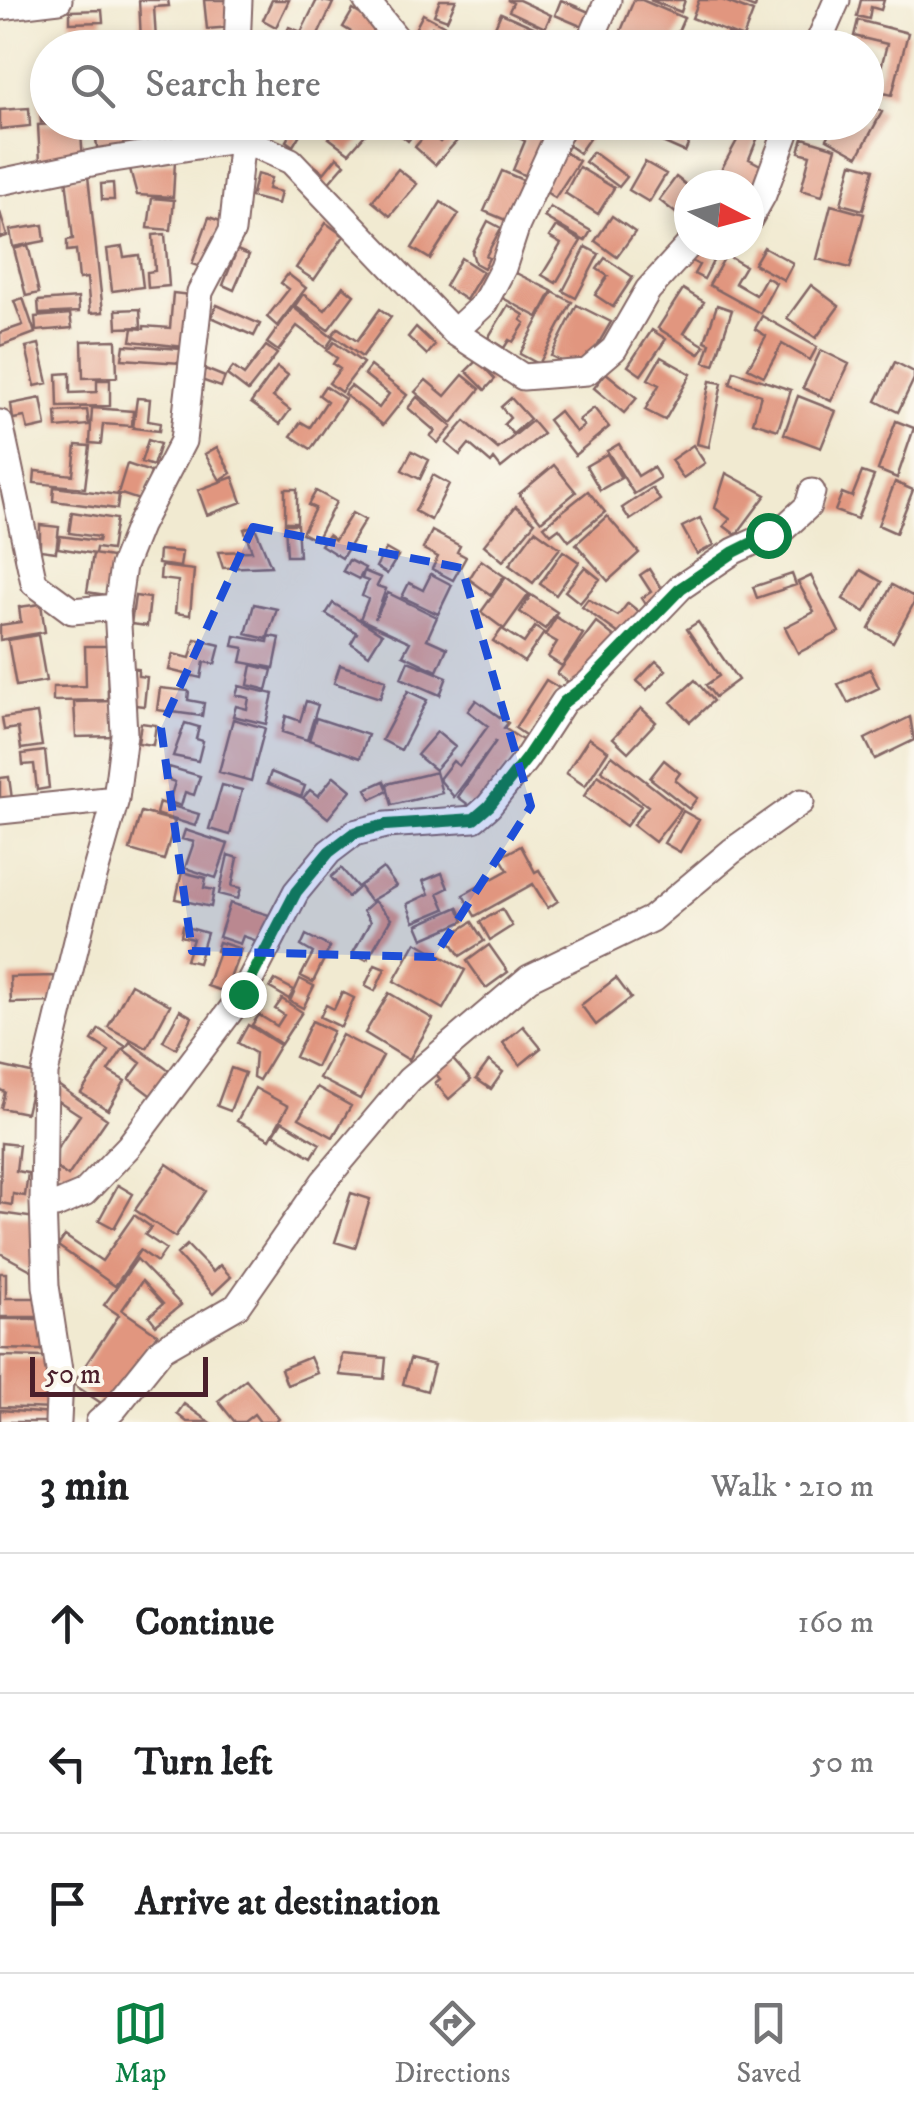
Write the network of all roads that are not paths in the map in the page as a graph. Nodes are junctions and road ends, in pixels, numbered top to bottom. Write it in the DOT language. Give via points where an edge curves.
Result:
graph roads {
  1 [pos="59,0"];
  2 [pos="238,0"];
  3 [pos="366,0"];
  4 [pos="608,0"];
  5 [pos="837,0"];
  6 [pos="0,8"];
  7 [pos="237,30"];
  8 [pos="390,30"];
  9 [pos="595,30"];
  10 [pos="824,30"];
  11 [pos="199,140"];
  12 [pos="240,140"];
  13 [pos="256,140"];
  14 [pos="551,140"];
  15 [pos="784,140"];
  16 [pos="0,182"];
  17 [pos="764,195"];
  18 [pos="675,260"];
  19 [pos="454,332"];
  20 [pos="0,424"];
  21 [pos="812,492"];
  22 [pos="117,607"];
  23 [pos="116,799"];
  24 [pos="801,802"];
  25 [pos="0,811"];
  26 [pos="43,1203"];
  27 [pos="58,1422"];
  28 [pos="99,1422"];
  1 -- 6 [label="street"];
  2 -- 7 [label="street"];
  3 -- 8 [label="street"];
  4 -- 9 [label="street"];
  5 -- 10 [label="street"];
  11 -- 16 [label="street"];
  12 -- 22 [label="street" via="232,231 200,292 183,441 128,552"];
  13 -- 19 [label="street" via="291,161"];
  14 -- 19 [label="street" via="484,304"];
  15 -- 17 [label="street"];
  18 -- 19 [label="street" via="648,290 614,349 587,372 523,377"];
  20 -- 22 [label="street" via="34,582 72,611"];
  21 -- 26 [label="street" via="808,506 784,528 681,588 564,702 474,819 386,825 354,833 329,852 296,892 243,994 129,1146 84,1193 56,1205"];
  22 -- 23 [label="street" via="124,734"];
  23 -- 25 [label="street"];
  23 -- 26 [label="street" via="45,1073"];
  24 -- 28 [label="street" via="651,918 530,978 409,1080 324,1181 236,1306 162,1349"];
  26 -- 27 [label="street" via="46,1286 60,1377"];
}
